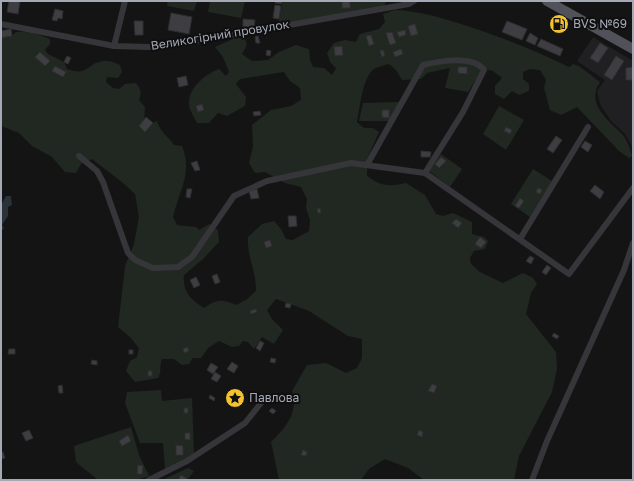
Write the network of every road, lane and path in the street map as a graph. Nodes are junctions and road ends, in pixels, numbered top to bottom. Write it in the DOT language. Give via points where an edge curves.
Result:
graph roads {
  1 [pos="125,1"];
  2 [pos="414,1"];
  3 [pos="547,1"];
  4 [pos="1,24"];
  5 [pos="114,46"];
  6 [pos="633,49"];
  7 [pos="588,127"];
  8 [pos="79,156"];
  9 [pos="367,165"];
  10 [pos="425,173"];
  11 [pos="633,188"];
  12 [pos="520,239"];
  13 [pos="633,243"];
  14 [pos="264,398"];
  15 [pos="150,480"];
  16 [pos="532,480"];
  1 -- 5 [label="street"];
  2 -- 5 [label="street, Великогірний провулок" via="409,4 187,43 149,47"];
  3 -- 6 [label="main road"];
  4 -- 5 [label="street, Великогірний провулок"];
  7 -- 12 [label="street"];
  8 -- 9 [label="street" via="97,171 103,182 128,253 135,260 153,268 178,266 192,257 234,196 267,181 350,163"];
  9 -- 10 [label="street"];
  9 -- 10 [label="street" via="423,65 466,61 480,64 484,70 483,74"];
  10 -- 12 [label="street"];
  11 -- 12 [label="street" via="569,274"];
  13 -- 16 [label="street" via="624,270"];
  14 -- 15 [label="street" via="245,423 187,461"];
}
